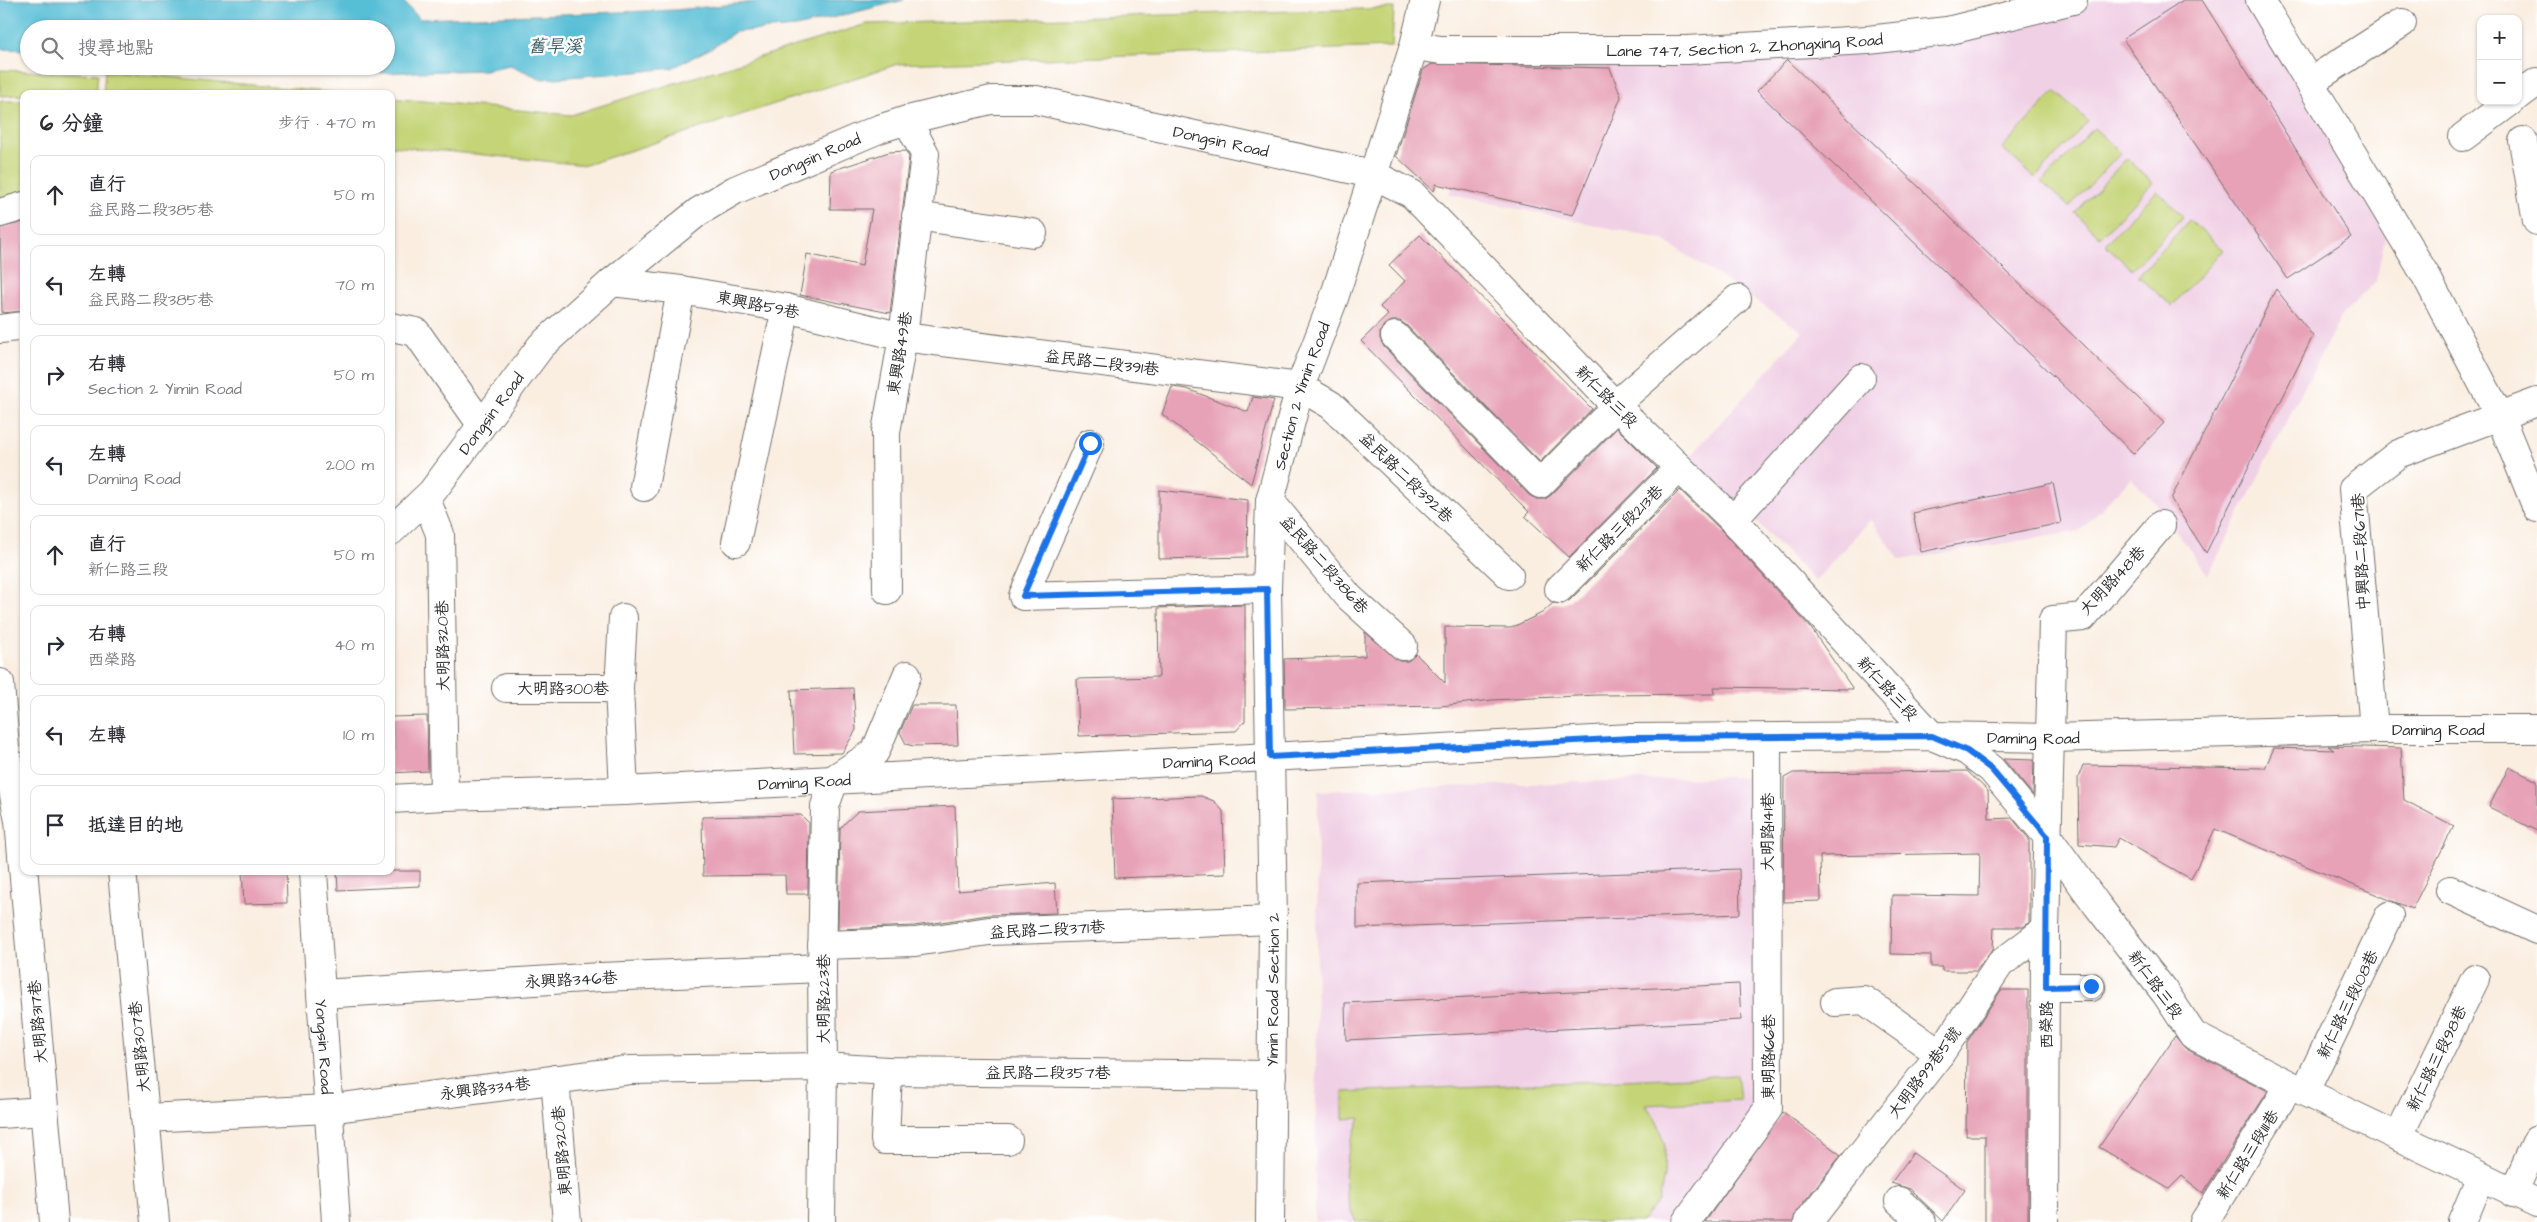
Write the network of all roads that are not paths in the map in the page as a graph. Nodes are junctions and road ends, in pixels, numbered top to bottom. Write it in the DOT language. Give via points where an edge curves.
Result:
graph roads {
  1 [pos="1425,0"];
  2 [pos="2260,0"];
  3 [pos="2077,2"];
  4 [pos="2402,23"];
  5 [pos="1414,46"];
  6 [pos="2310,82"];
  7 [pos="2537,82"];
  8 [pos="2522,93"];
  9 [pos="2506,105"];
  10 [pos="907,120"];
  11 [pos="2463,137"];
  12 [pos="2523,141"];
  13 [pos="1372,174"];
  14 [pos="2534,192"];
  15 [pos="20,207"];
  16 [pos="0,213"];
  17 [pos="916,216"];
  18 [pos="2537,221"];
  19 [pos="1033,233"];
  20 [pos="612,282"];
  21 [pos="681,290"];
  22 [pos="1737,300"];
  23 [pos="786,308"];
  24 [pos="20,326"];
  25 [pos="395,328"];
  26 [pos="0,329"];
  27 [pos="903,336"];
  28 [pos="1396,336"];
  29 [pos="1861,378"];
  30 [pos="1300,387"];
  31 [pos="2537,402"];
  32 [pos="1615,405"];
  33 [pos="2500,417"];
  34 [pos="481,424"];
  35 [pos="1090,443"];
  36 [pos="1679,468"];
  37 [pos="644,487"];
  38 [pos="426,499"];
  39 [pos="1270,501"];
  40 [pos="2537,508"];
  41 [pos="1733,520"];
  42 [pos="2162,524"];
  43 [pos="395,528"];
  44 [pos="736,542"];
  45 [pos="1509,575"];
  46 [pos="1559,588"];
  47 [pos="1267,589"];
  48 [pos="887,590"];
  49 [pos="623,618"];
  50 [pos="1403,646"];
  51 [pos="907,675"];
  52 [pos="0,683"];
  53 [pos="506,688"];
  54 [pos="620,688"];
  55 [pos="2374,729"];
  56 [pos="2537,729"];
  57 [pos="1932,736"];
  58 [pos="1767,738"];
  59 [pos="2051,738"];
  60 [pos="1270,757"];
  61 [pos="835,778"];
  62 [pos="624,791"];
  63 [pos="444,796"];
  64 [pos="395,799"];
  65 [pos="11,824"];
  66 [pos="2047,836"];
  67 [pos="122,875"];
  68 [pos="313,875"];
  69 [pos="2450,890"];
  70 [pos="2389,916"];
  71 [pos="1274,920"];
  72 [pos="1768,926"];
  73 [pos="2045,930"];
  74 [pos="2537,930"];
  75 [pos="822,956"];
  76 [pos="2474,979"];
  77 [pos="2091,986"];
  78 [pos="2046,987"];
  79 [pos="322,994"];
  80 [pos="1835,1002"];
  81 [pos="1940,1054"];
  82 [pos="823,1067"];
  83 [pos="888,1071"];
  84 [pos="1272,1074"];
  85 [pos="554,1079"];
  86 [pos="2297,1088"];
  87 [pos="327,1109"];
  88 [pos="44,1111"];
  89 [pos="0,1114"];
  90 [pos="146,1118"];
  91 [pos="2398,1137"];
  92 [pos="1008,1140"];
  93 [pos="2537,1140"];
  94 [pos="2481,1177"];
  95 [pos="2525,1198"];
  96 [pos="1899,1202"];
  97 [pos="54,1222"];
  98 [pos="155,1222"];
  99 [pos="336,1222"];
  100 [pos="567,1222"];
  101 [pos="821,1222"];
  102 [pos="1270,1222"];
  103 [pos="1686,1222"];
  104 [pos="1808,1222"];
  105 [pos="1922,1222"];
  106 [pos="2044,1222"];
  107 [pos="2204,1222"];
  108 [pos="2462,1222"];
  1 -- 5 [label="street, Section 2 Yimin Road"];
  2 -- 6 [label="street"];
  3 -- 5 [label="street, Lane 747, Section 2, Zhongxing Road" via="1937,32 1780,46 1626,55 1442,50"];
  4 -- 6 [label="street"];
  5 -- 13 [label="street, Section 2 Yimin Road"];
  6 -- 33 [label="street" via="2426,276"];
  7 -- 8 [label="street"];
  9 -- 11 [label="street"];
  10 -- 13 [label="street, Dongsin Road" via="991,100 1036,100"];
  10 -- 17 [label="street, 東興路49巷" via="925,154"];
  10 -- 20 [label="street, Dongsin Road" via="735,190 698,212"];
  12 -- 14 [label="street"];
  13 -- 30 [label="street, Section 2 Yimin Road" via="1334,298"];
  13 -- 32 [label="street, 新仁路三段" via="1412,194"];
  14 -- 18 [label="street"];
  15 -- 16 [label="street"];
  17 -- 19 [label="street"];
  17 -- 27 [label="street, 東興路49巷"];
  20 -- 21 [label="street, 東興路59巷"];
  20 -- 34 [label="street, Dongsin Road" via="542,346"];
  21 -- 23 [label="street, 東興路59巷"];
  21 -- 37 [label="street"];
  22 -- 32 [label="street"];
  23 -- 27 [label="street, 東興路59巷"];
  23 -- 44 [label="street"];
  24 -- 26 [label="street"];
  25 -- 34 [label="street" via="416,332"];
  27 -- 30 [label="street, 益民路二段391巷"];
  27 -- 48 [label="street, 東興路49巷" via="886,432"];
  28 -- 32 [label="street" via="1540,484"];
  29 -- 41 [label="street"];
  30 -- 39 [label="street, Section 2 Yimin Road"];
  30 -- 45 [label="street, 益民路二段392巷" via="1331,405"];
  31 -- 33 [label="street, 中興路二段671巷"];
  32 -- 36 [label="street, 新仁路三段"];
  33 -- 40 [label="street"];
  33 -- 55 [label="street, 中興路二段671巷" via="2398,454 2353,488"];
  34 -- 38 [label="street, Dongsin Road"];
  35 -- 47 [label="street" via="1023,596"];
  36 -- 41 [label="street, 新仁路三段"];
  36 -- 46 [label="street, 新仁路三段213巷"];
  38 -- 43 [label="street, Dongsin Road"];
  38 -- 63 [label="street, 大明路320巷" via="440,534"];
  39 -- 47 [label="street, Section 2 Yimin Road"];
  39 -- 50 [label="street, 益民路二段386巷" via="1349,597"];
  41 -- 57 [label="street, 新仁路三段"];
  42 -- 59 [label="street, 大明路148巷" via="2083,617 2052,620"];
  47 -- 60 [label="street, Section 2 Yimin Road"];
  49 -- 54 [label="street, 大明路300巷"];
  51 -- 61 [label="street" via="876,752"];
  52 -- 65 [label="street, 大明路317巷"];
  53 -- 54 [label="street, 大明路300巷"];
  54 -- 62 [label="street, 大明路300巷"];
  55 -- 56 [label="street, Daming Road" via="2478,739"];
  55 -- 59 [label="street, Daming Road"];
  57 -- 58 [label="street, Daming Road"];
  57 -- 59 [label="street, Daming Road"];
  57 -- 66 [label="street, 新仁路三段" via="1967,751 1991,769"];
  58 -- 60 [label="street, Daming Road" via="1631,738"];
  58 -- 72 [label="street, 大明路141巷"];
  59 -- 66 [label="street, 西榮路"];
  60 -- 61 [label="street, Daming Road"];
  60 -- 71 [label="street, Yimin Road Section 2"];
  61 -- 62 [label="street, Daming Road"];
  61 -- 75 [label="street, 大明路223巷" via="825,806"];
  62 -- 63 [label="street, Daming Road"];
  63 -- 64 [label="street, Daming Road"];
  65 -- 88 [label="street, 大明路317巷"];
  66 -- 73 [label="street, 西榮路"];
  66 -- 86 [label="street, 新仁路三段" via="2193,1035"];
  67 -- 90 [label="street, 大明路307巷"];
  68 -- 79 [label="street, Yongsin Road"];
  69 -- 74 [label="street"];
  70 -- 86 [label="street, 新仁路三段108巷"];
  71 -- 75 [label="street, 益民路二段371巷" via="989,931"];
  71 -- 84 [label="street, Yimin Road Section 2"];
  72 -- 103 [label="street, 東明路166巷" via="1768,1109"];
  73 -- 78 [label="street, 西榮路"];
  73 -- 81 [label="street, 大明路99巷5號" via="2000,964"];
  75 -- 79 [label="street, 永興路346巷" via="601,977"];
  75 -- 82 [label="street, 大明路223巷"];
  76 -- 91 [label="street, 新仁路三段98巷"];
  77 -- 78 [label="street"];
  78 -- 106 [label="street, 西榮路"];
  79 -- 87 [label="street, Yongsin Road"];
  80 -- 81 [label="street" via="1864,1000"];
  81 -- 104 [label="street, 大明路99巷5號"];
  82 -- 83 [label="street, 益民路二段357巷"];
  82 -- 85 [label="street, 永興路334巷" via="630,1070"];
  82 -- 101 [label="street, 大明路223巷"];
  83 -- 84 [label="street, 益民路二段357巷"];
  83 -- 92 [label="street" via="885,1140"];
  84 -- 102 [label="street, Yimin Road Section 2"];
  85 -- 87 [label="street, 永興路334巷"];
  85 -- 100 [label="street, 東明路320巷"];
  86 -- 91 [label="street, 新仁路三段"];
  86 -- 107 [label="street, 新仁路三段111巷"];
  87 -- 90 [label="street, 永興路334巷"];
  87 -- 99 [label="street, Yongsin Road"];
  88 -- 89 [label="street"];
  88 -- 97 [label="street, 大明路317巷"];
  90 -- 98 [label="street, 大明路307巷"];
  91 -- 94 [label="street, 新仁路三段"];
  93 -- 95 [label="street"];
  94 -- 95 [label="street, 新仁路三段"];
  94 -- 108 [label="street"];
  96 -- 105 [label="street"];
}
